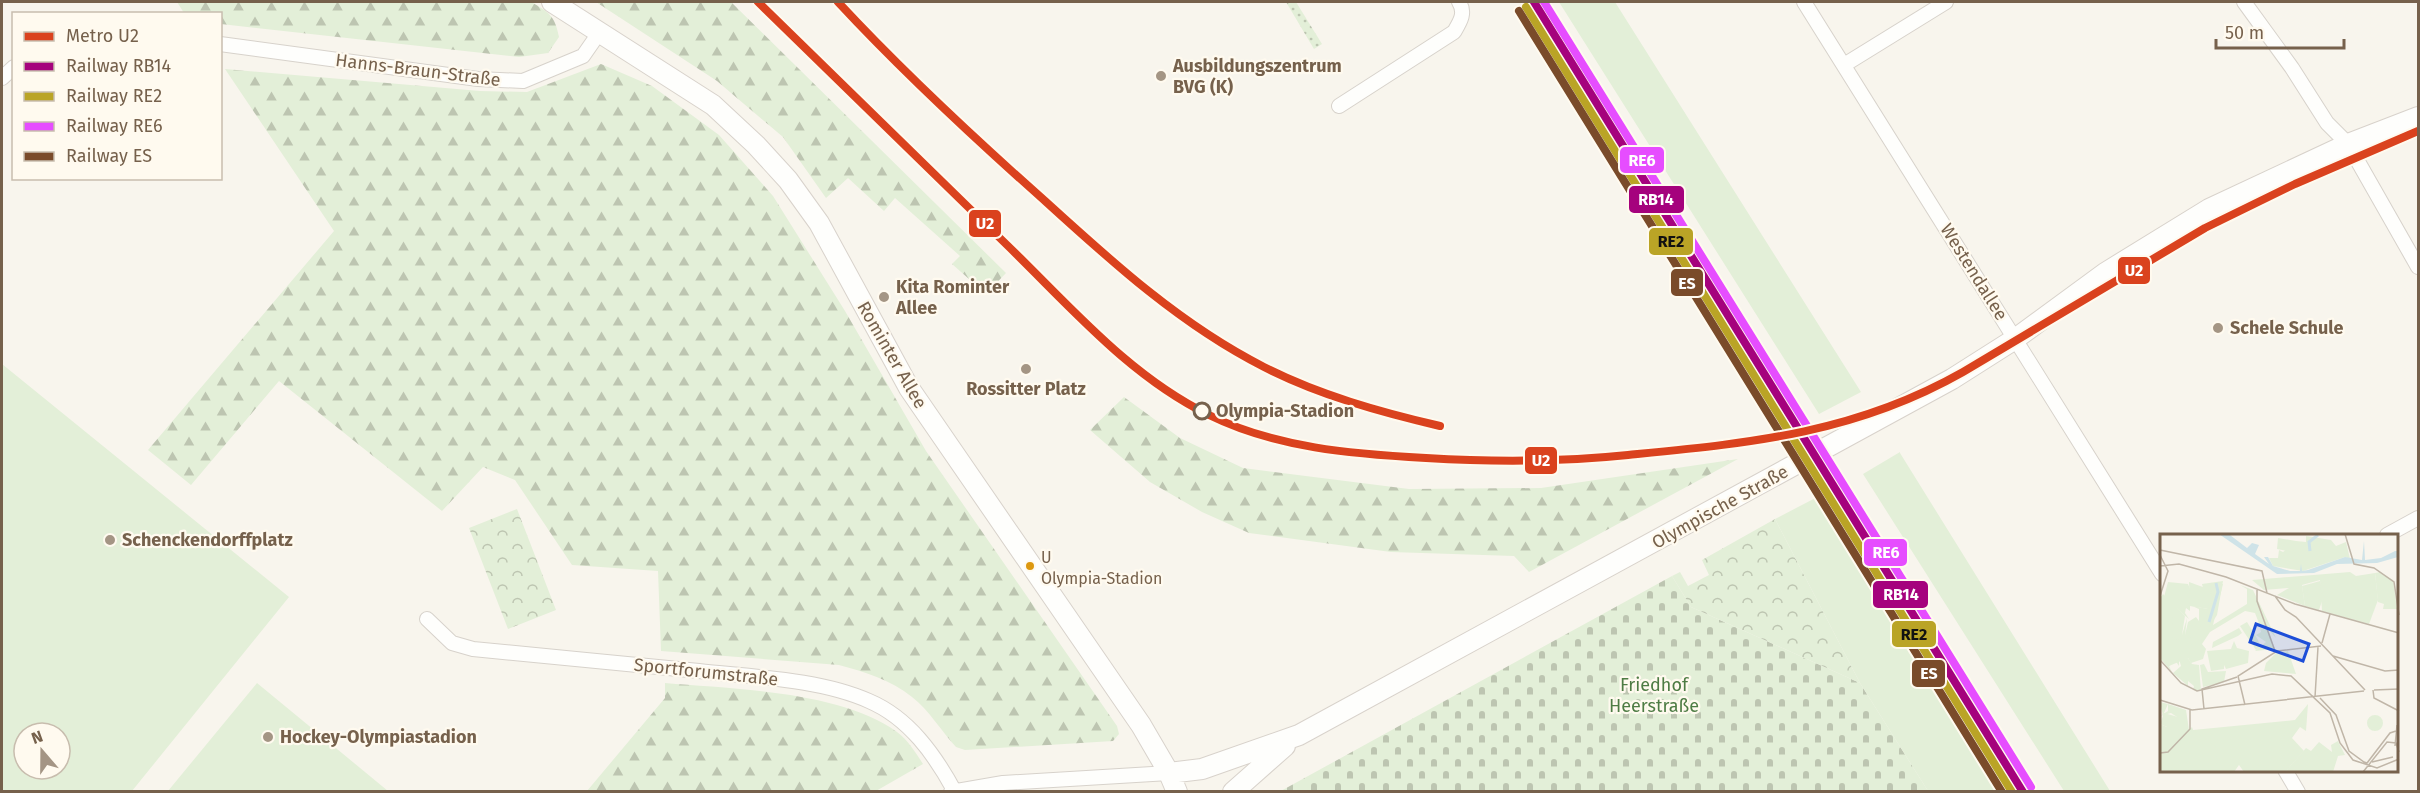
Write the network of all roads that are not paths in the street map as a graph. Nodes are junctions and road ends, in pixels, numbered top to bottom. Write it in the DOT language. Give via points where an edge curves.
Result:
graph roads {
  1 [pos="552,2"];
  2 [pos="1459,2"];
  3 [pos="1804,2"];
  4 [pos="1946,2"];
  5 [pos="2244,2"];
  6 [pos="599,33"];
  7 [pos="222,44"];
  8 [pos="1844,65"];
  9 [pos="1339,106"];
  10 [pos="2418,117"];
  11 [pos="2348,144"];
  12 [pos="2418,267"];
  13 [pos="2015,339"];
  14 [pos="2418,518"];
  15 [pos="2389,534"];
  16 [pos="2160,571"];
  17 [pos="427,619"];
  18 [pos="1299,735"];
  19 [pos="1169,772"];
  20 [pos="2286,772"];
  21 [pos="953,791"];
  22 [pos="1177,792"];
  23 [pos="1233,792"];
  24 [pos="2298,792"];
  1 -- 6 [label="main road, Rominter Allee"];
  2 -- 9 [label="street" via="1462,19 1454,32"];
  3 -- 8 [label="street, Westendallee"];
  4 -- 8 [label="street"];
  5 -- 11 [label="street" via="2327,123"];
  6 -- 7 [label="street, Hanns-Braun-Straße" via="583,56 523,81 478,79"];
  6 -- 19 [label="main road, Rominter Allee" via="713,105 788,180 819,223 901,375 942,439 1141,725"];
  8 -- 13 [label="street, Westendallee"];
  10 -- 11 [label="main road, Olympische Straße"];
  11 -- 12 [label="street"];
  11 -- 13 [label="main road, Olympische Straße" via="2209,209 2105,273"];
  13 -- 16 [label="street, Westendallee"];
  13 -- 18 [label="main road, Olympische Straße" via="1880,421"];
  14 -- 15 [label="street"];
  17 -- 21 [label="street, Sportforumstraße" via="452,644 473,649 796,681 855,696 870,701 906,725 935,756"];
  18 -- 19 [label="main road, Olympische Straße" via="1202,769"];
  18 -- 23 [label="main road, Olympische Straße"];
  19 -- 21 [label="street" via="1003,783"];
  19 -- 22 [label="main road, Rominter Allee"];
  20 -- 24 [label="street"];
}
